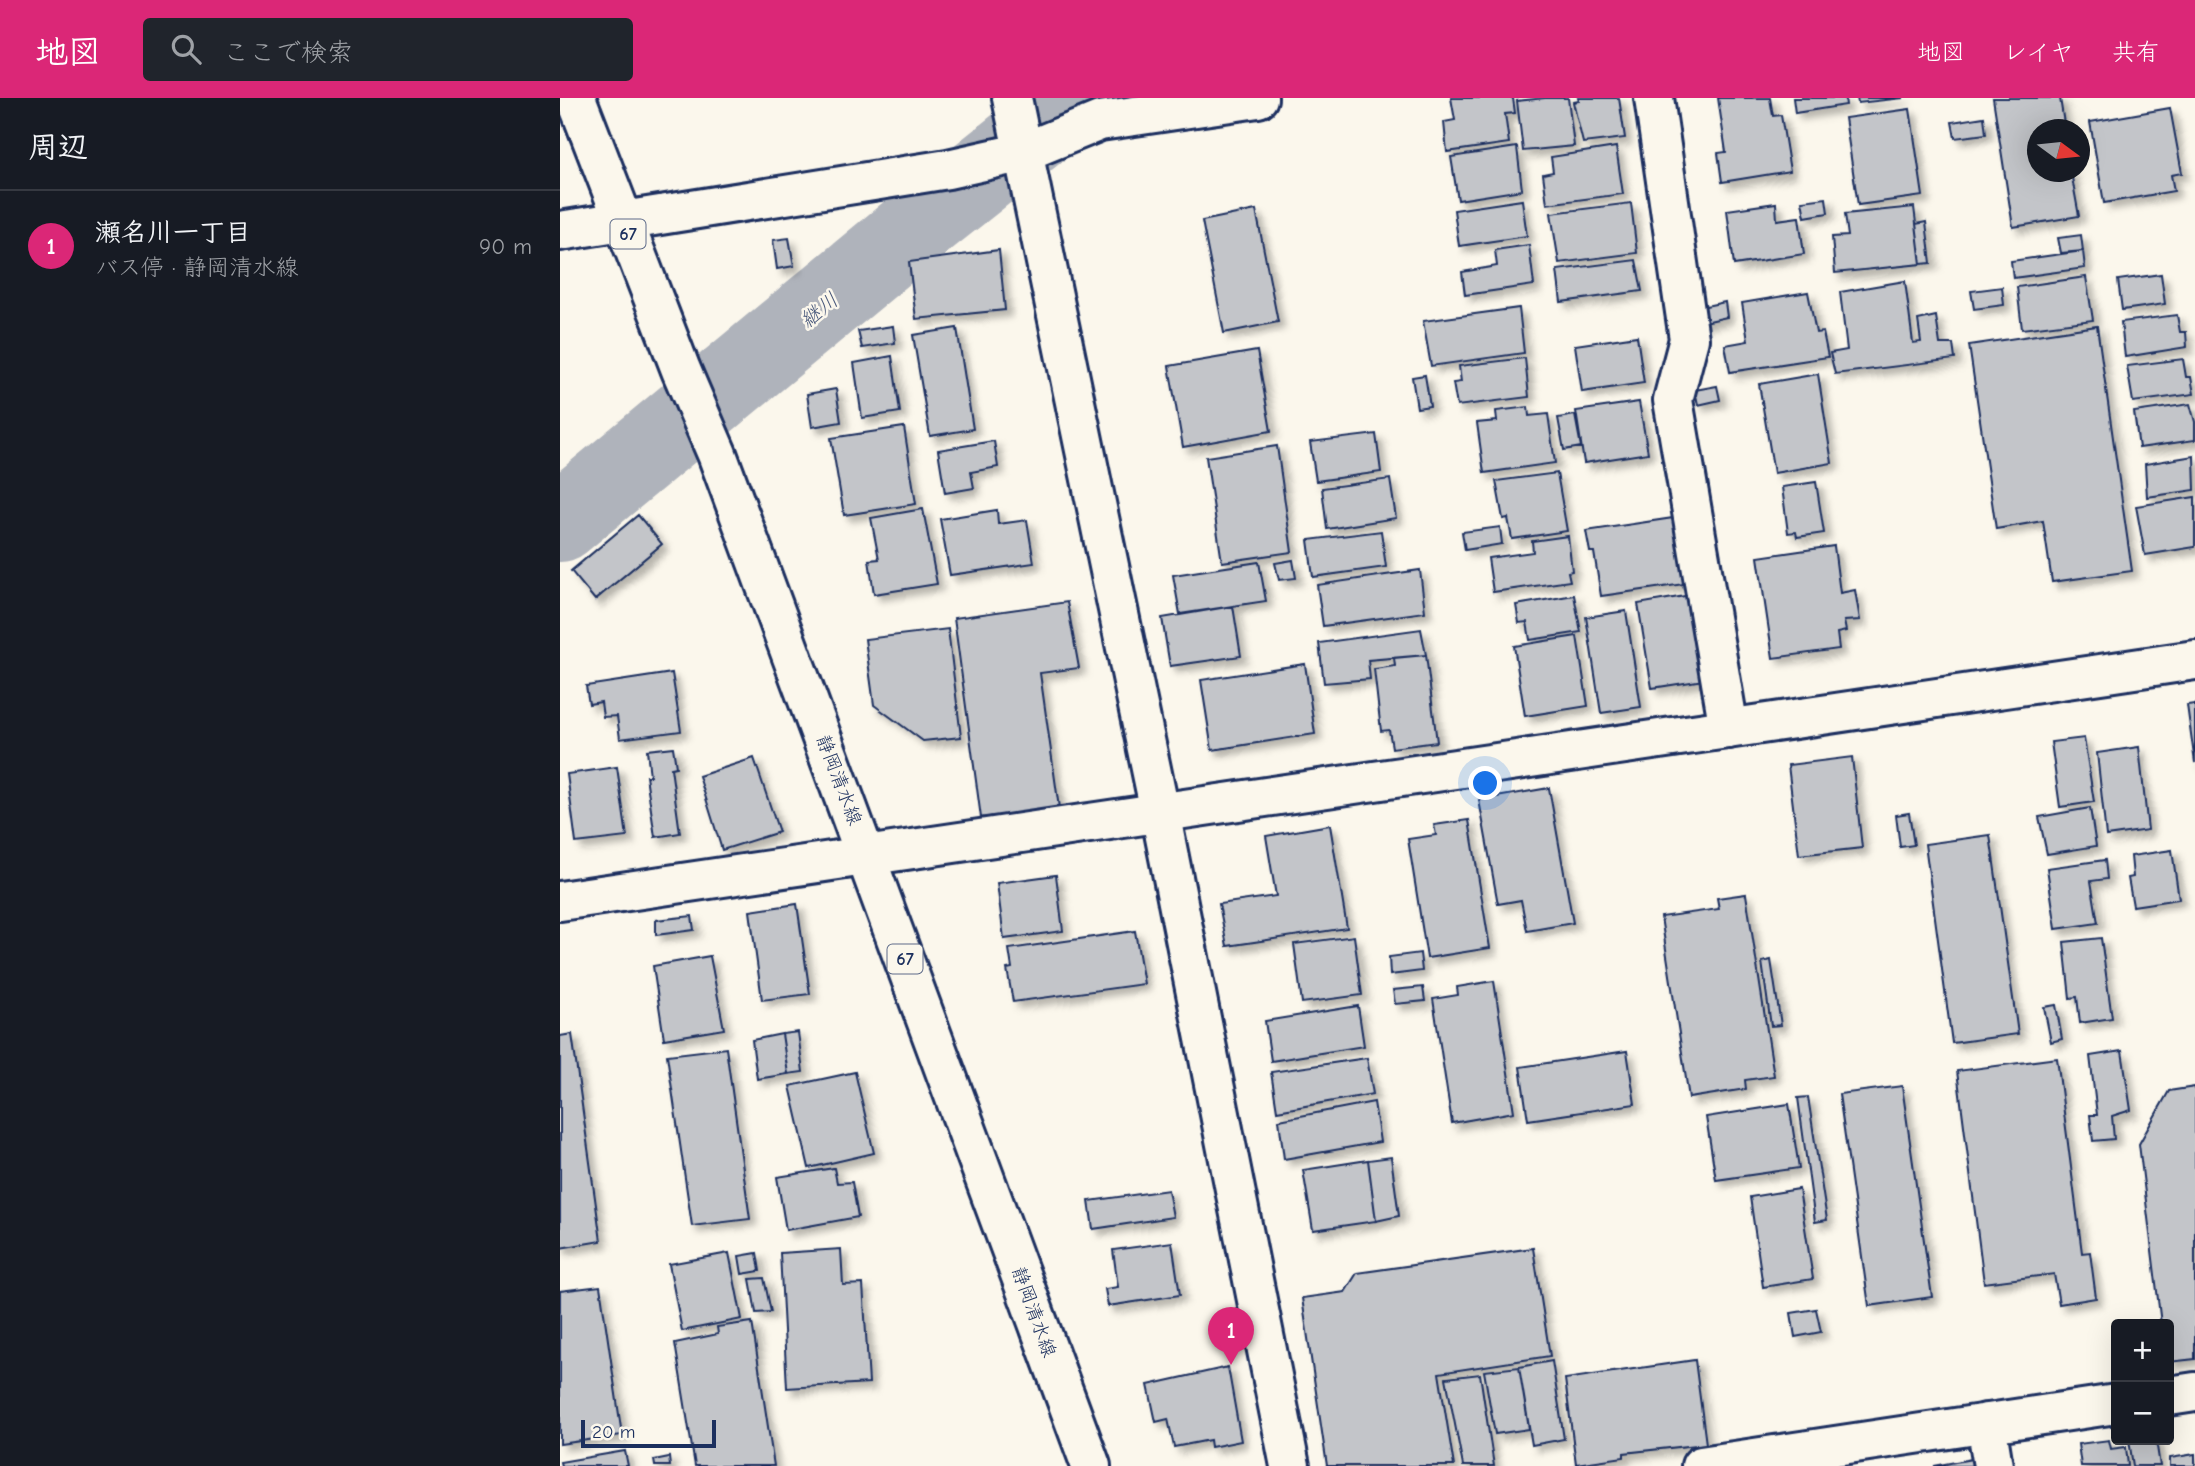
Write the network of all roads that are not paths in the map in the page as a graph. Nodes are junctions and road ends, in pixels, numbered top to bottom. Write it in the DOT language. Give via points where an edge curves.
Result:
graph roads {
  1 [pos="576,98"];
  2 [pos="1012,98"];
  3 [pos="1258,98"];
  4 [pos="1654,98"];
  5 [pos="1115,110"];
  6 [pos="1024,152"];
  7 [pos="623,222"];
  8 [pos="560,231"];
  9 [pos="2195,660"];
  10 [pos="1728,729"];
  11 [pos="1160,812"];
  12 [pos="867,853"];
  13 [pos="560,901"];
  14 [pos="2195,1392"];
  15 [pos="2174,1395"];
  16 [pos="2111,1405"];
  17 [pos="1986,1423"];
  18 [pos="1091,1466"];
  19 [pos="1290,1466"];
  20 [pos="1701,1466"];
  21 [pos="1993,1466"];
  1 -- 7 [label="street, 静岡清水線 / 67"];
  2 -- 6 [label="street"];
  3 -- 5 [label="street"];
  4 -- 10 [label="street" via="1689,339 1673,400"];
  5 -- 6 [label="street"];
  6 -- 7 [label="street" via="948,169"];
  6 -- 11 [label="street"];
  7 -- 8 [label="street"];
  7 -- 12 [label="street, 静岡清水線 / 67" via="717,454"];
  9 -- 10 [label="street"];
  10 -- 11 [label="street"];
  11 -- 12 [label="street"];
  11 -- 19 [label="street"];
  12 -- 13 [label="street"];
  12 -- 18 [label="street, 静岡清水線 / 67"];
  14 -- 15 [label="street"];
  16 -- 17 [label="street"];
  17 -- 20 [label="street"];
  17 -- 21 [label="street"];
}
